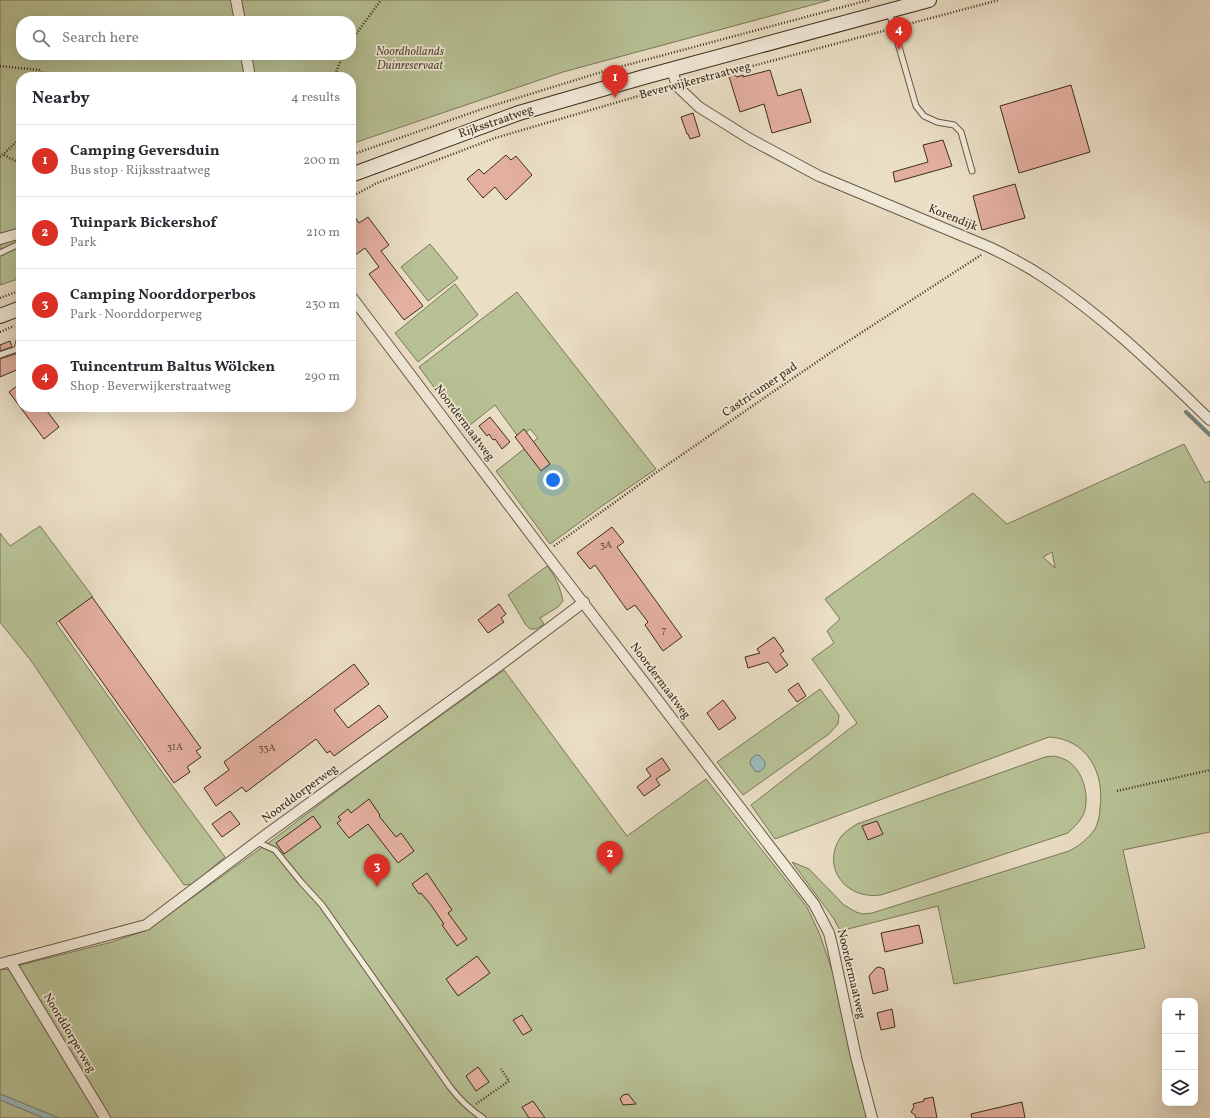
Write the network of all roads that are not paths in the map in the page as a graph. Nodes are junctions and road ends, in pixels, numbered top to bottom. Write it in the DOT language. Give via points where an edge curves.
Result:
graph roads {
  1 [pos="236,0"];
  2 [pos="929,0"];
  3 [pos="889,11"];
  4 [pos="239,16"];
  5 [pos="247,60"];
  6 [pos="672,70"];
  7 [pos="249,72"];
  8 [pos="644,77"];
  9 [pos="972,171"];
  10 [pos="356,173"];
  11 [pos="16,234"];
  12 [pos="0,239"];
  13 [pos="16,245"];
  14 [pos="0,253"];
  15 [pos="356,303"];
  16 [pos="16,312"];
  17 [pos="0,316"];
  18 [pos="16,349"];
  19 [pos="0,355"];
  20 [pos="1210,420"];
  21 [pos="584,602"];
  22 [pos="256,842"];
  23 [pos="5,962"];
  24 [pos="105,1118"];
  25 [pos="483,1118"];
  26 [pos="872,1118"];
  1 -- 4 [label="street"];
  2 -- 3 [label="main road, Beverwijkerstraatweg"];
  3 -- 6 [label="main road, Beverwijkerstraatweg"];
  3 -- 9 [label="lane" via="916,106 924,116 937,122 954,125 961,132"];
  5 -- 7 [label="street"];
  6 -- 8 [label="main road, Beverwijkerstraatweg"];
  6 -- 20 [label="street, Korendijk" via="677,86 699,107 750,139 819,176 989,247 1046,278 1133,347"];
  8 -- 10 [label="main road, Rijksstraatweg" via="519,113"];
  11 -- 12 [label="street"];
  13 -- 14 [label="lane"];
  15 -- 21 [label="street, Noordermaatweg"];
  16 -- 17 [label="main road"];
  18 -- 19 [label="lane"];
  21 -- 22 [label="street, Noorddorperweg"];
  21 -- 26 [label="street, Noordermaatweg" via="814,904 822,918 834,948 856,1057"];
  22 -- 23 [label="street, Noorddorperweg" via="146,925"];
  22 -- 25 [label="lane" via="275,850 322,905 462,1102"];
  23 -- 24 [label="street, Noorddorperweg"];
}
